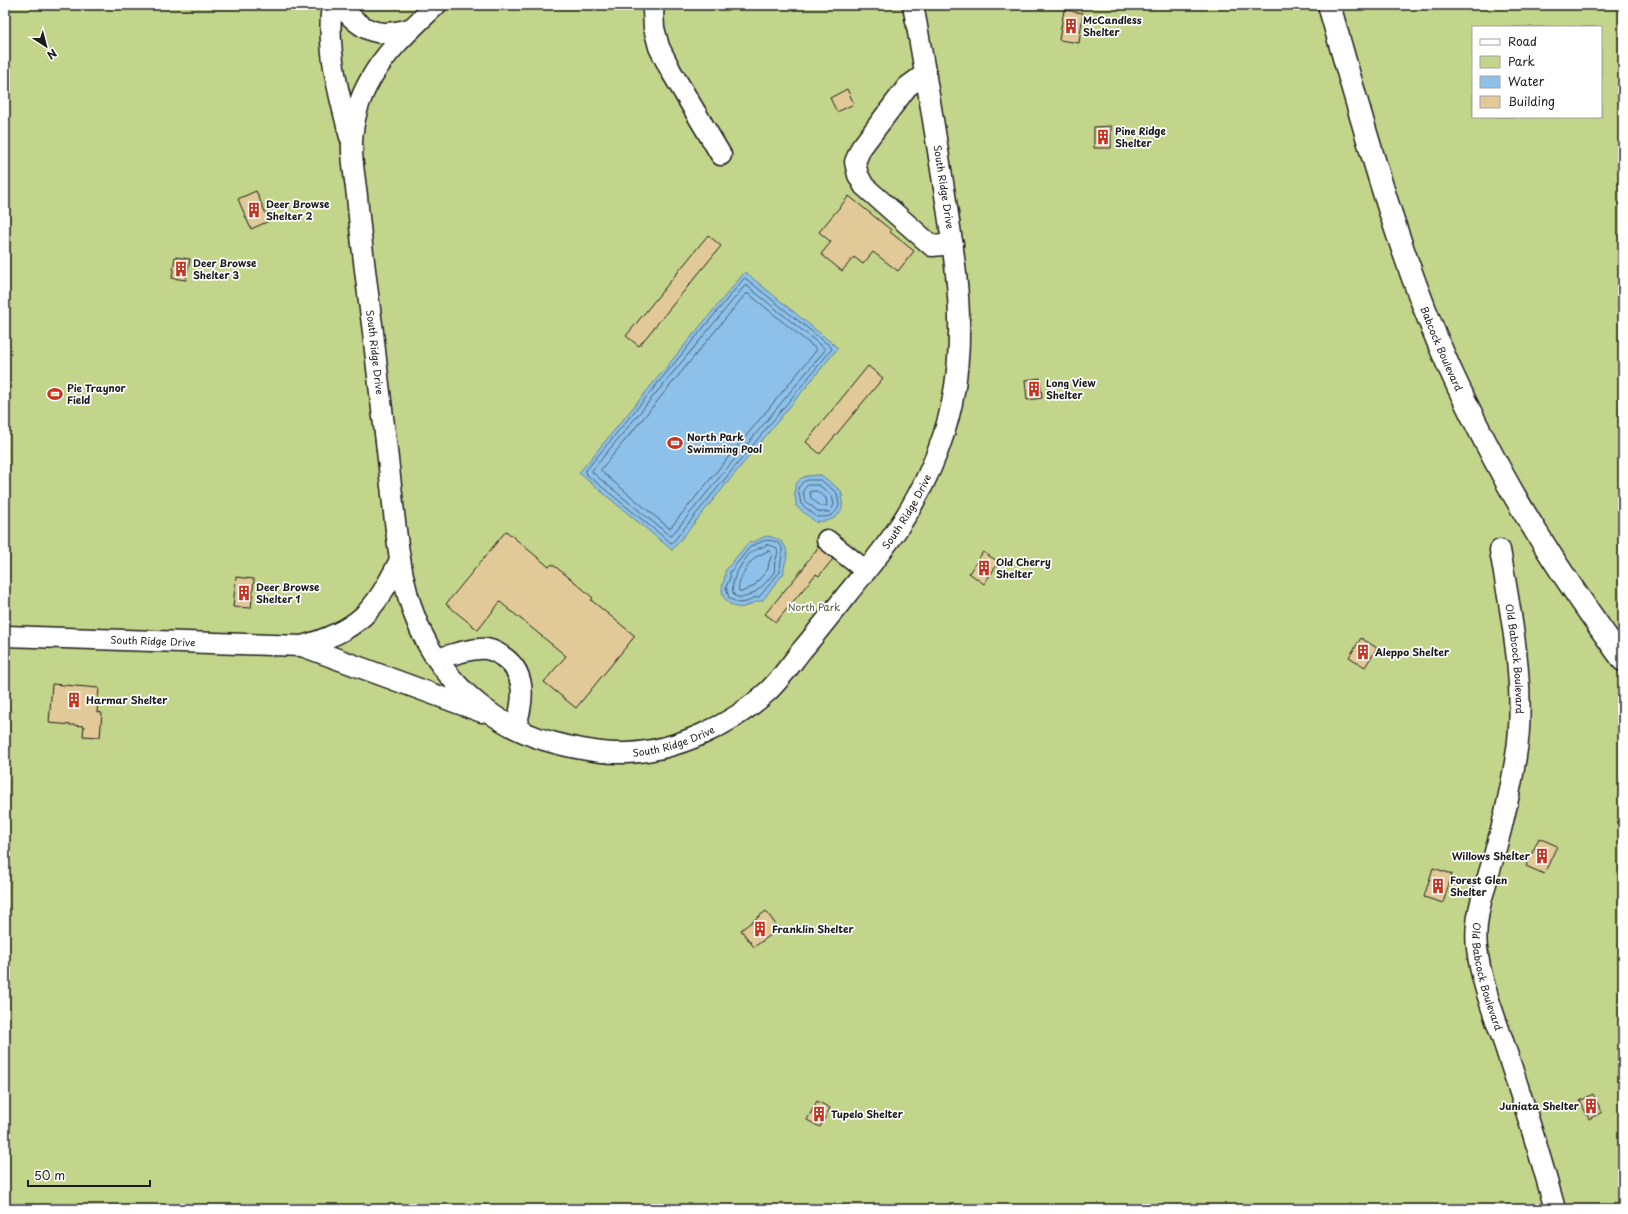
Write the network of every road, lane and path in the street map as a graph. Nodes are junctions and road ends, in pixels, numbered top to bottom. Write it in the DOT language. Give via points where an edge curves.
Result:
graph roads {
  1 [pos="332,5"];
  2 [pos="340,5"];
  3 [pos="436,5"];
  4 [pos="654,5"];
  5 [pos="913,5"];
  6 [pos="1329,5"];
  7 [pos="412,28"];
  8 [pos="926,73"];
  9 [pos="352,145"];
  10 [pos="721,156"];
  11 [pos="953,244"];
  12 [pos="827,540"];
  13 [pos="1500,550"];
  14 [pos="400,560"];
  15 [pos="866,570"];
  16 [pos="5,636"];
  17 [pos="302,646"];
  18 [pos="437,659"];
  19 [pos="1623,660"];
  20 [pos="497,718"];
  21 [pos="515,728"];
  22 [pos="1555,1209"];
  1 -- 9 [label="street, South Ridge Drive" via="330,22 336,85"];
  2 -- 7 [label="street, South Ridge Drive" via="362,26 374,32 396,33"];
  3 -- 7 [label="street, South Ridge Drive"];
  4 -- 10 [label="street" via="654,28 659,47"];
  5 -- 8 [label="street, South Ridge Drive"];
  6 -- 19 [label="main road, Babcock Boulevard" via="1388,204 1413,278 1448,365 1476,424 1544,545"];
  7 -- 9 [label="street, South Ridge Drive" via="370,80 357,113"];
  8 -- 11 [label="street, South Ridge Drive"];
  8 -- 11 [label="street" via="908,87 861,148 855,162 864,186 932,246"];
  9 -- 14 [label="street, South Ridge Drive" via="359,223"];
  11 -- 15 [label="street, South Ridge Drive" via="960,313 960,345 952,405 927,475 914,502"];
  12 -- 15 [label="street"];
  13 -- 22 [label="street, Old Babcock Boulevard" via="1519,682 1520,725 1507,806 1480,908 1477,948 1484,982 1537,1143"];
  14 -- 17 [label="street, South Ridge Drive" via="375,605 361,619 328,639"];
  14 -- 18 [label="street, South Ridge Drive" via="412,612"];
  15 -- 21 [label="street, South Ridge Drive" via="769,691 744,711 697,736 660,748 628,753 600,752 536,738"];
  16 -- 17 [label="street, South Ridge Drive"];
  17 -- 20 [label="street, South Ridge Drive"];
  18 -- 20 [label="street, South Ridge Drive" via="475,702"];
  18 -- 21 [label="street" via="488,649 509,660 520,677 522,686 521,711"];
  20 -- 21 [label="street, South Ridge Drive"];
}
